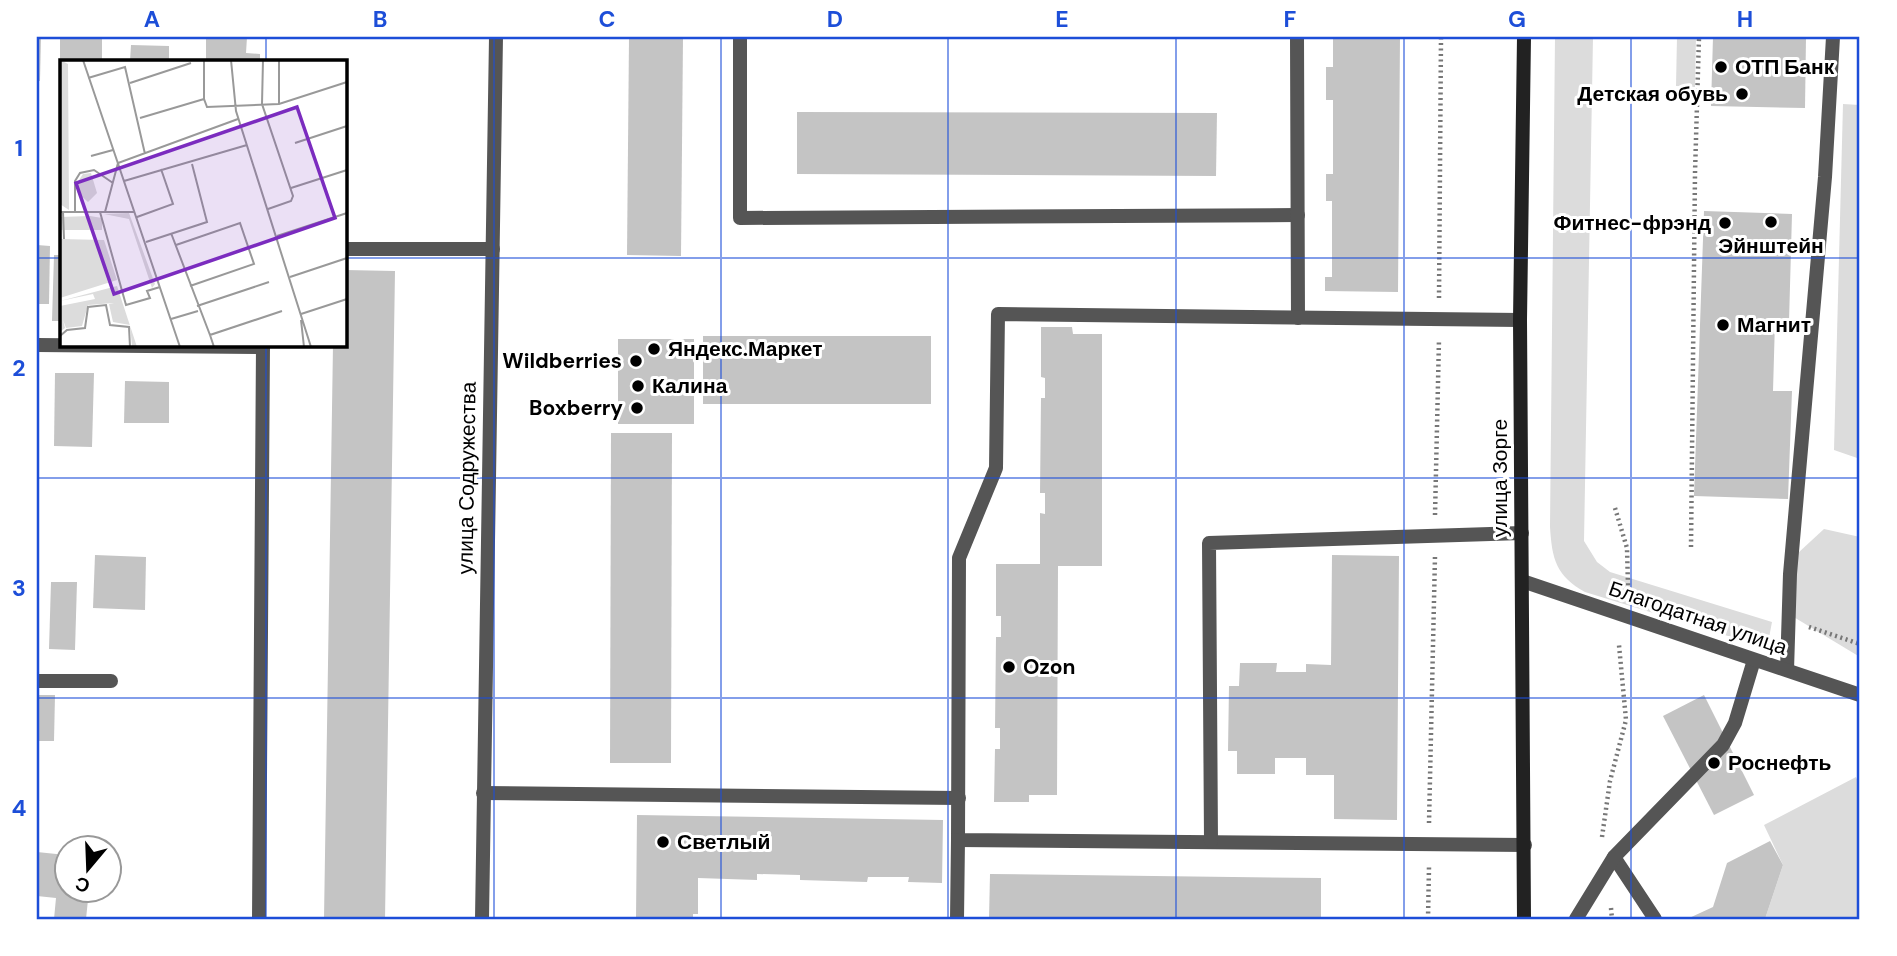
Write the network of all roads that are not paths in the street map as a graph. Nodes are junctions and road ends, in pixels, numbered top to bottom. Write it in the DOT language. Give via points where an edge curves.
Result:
graph roads {
  1 [pos="496,37"];
  2 [pos="740,37"];
  3 [pos="1297,37"];
  4 [pos="1524,37"];
  5 [pos="1833,37"];
  6 [pos="1298,215"];
  7 [pos="346,249"];
  8 [pos="493,249"];
  9 [pos="1298,318"];
  10 [pos="1520,320"];
  11 [pos="37,345"];
  12 [pos="60,345"];
  13 [pos="263,346"];
  14 [pos="1522,533"];
  15 [pos="1522,581"];
  16 [pos="1754,660"];
  17 [pos="1787,670"];
  18 [pos="37,681"];
  19 [pos="111,681"];
  20 [pos="1860,695"];
  21 [pos="482,793"];
  22 [pos="959,798"];
  23 [pos="958,840"];
  24 [pos="1211,841"];
  25 [pos="1525,845"];
  26 [pos="1614,857"];
  27 [pos="259,919"];
  28 [pos="482,919"];
  29 [pos="957,919"];
  30 [pos="1524,919"];
  31 [pos="1576,919"];
  32 [pos="1654,919"];
  1 -- 8 [label="street, улица Содружества"];
  2 -- 6 [label="street" via="740,218"];
  3 -- 6 [label="street"];
  4 -- 10 [label="main road, улица Зорге"];
  5 -- 17 [label="street" via="1790,574"];
  6 -- 9 [label="street"];
  7 -- 8 [label="street"];
  8 -- 21 [label="street, улица Содружества"];
  9 -- 10 [label="street"];
  9 -- 22 [label="street" via="998,314 996,468 959,558"];
  10 -- 14 [label="main road, улица Зорге"];
  11 -- 12 [label="street"];
  13 -- 27 [label="street"];
  14 -- 15 [label="main road, улица Зорге"];
  14 -- 24 [label="street" via="1209,542"];
  15 -- 16 [label="street, Благодатная улица"];
  15 -- 25 [label="main road, улица Зорге"];
  16 -- 17 [label="street, Благодатная улица"];
  16 -- 26 [label="street" via="1735,723 1723,745"];
  17 -- 20 [label="street, Благодатная улица"];
  18 -- 19 [label="street"];
  21 -- 22 [label="street"];
  21 -- 28 [label="street, улица Содружества"];
  22 -- 23 [label="street"];
  23 -- 24 [label="street"];
  23 -- 29 [label="street"];
  24 -- 25 [label="street"];
  25 -- 30 [label="main road, улица Зорге"];
  26 -- 31 [label="street"];
  26 -- 32 [label="street"];
}
